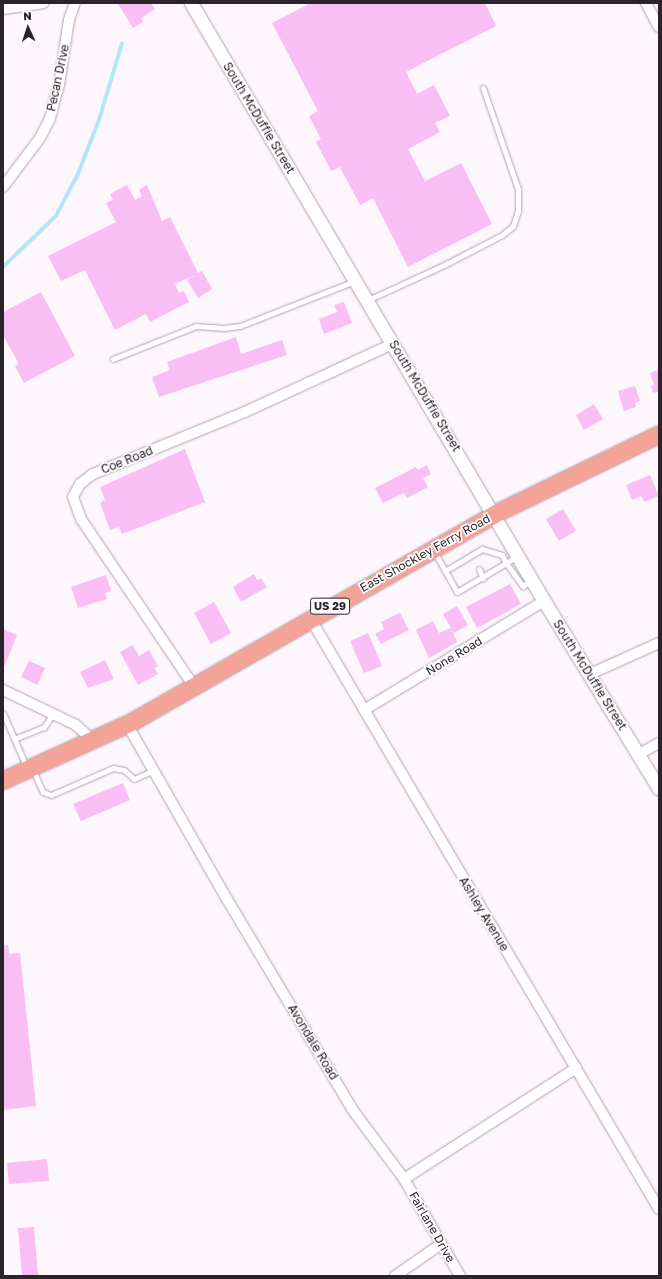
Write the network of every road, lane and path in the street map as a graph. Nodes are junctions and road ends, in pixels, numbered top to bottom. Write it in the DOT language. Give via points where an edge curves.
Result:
graph roads {
  1 [pos="44,3"];
  2 [pos="75,3"];
  3 [pos="191,3"];
  4 [pos="646,3"];
  5 [pos="3,9"];
  6 [pos="659,27"];
  7 [pos="483,88"];
  8 [pos="3,187"];
  9 [pos="356,280"];
  10 [pos="368,300"];
  11 [pos="394,343"];
  12 [pos="113,359"];
  13 [pos="659,434"];
  14 [pos="494,514"];
  15 [pos="433,548"];
  16 [pos="518,555"];
  17 [pos="506,563"];
  18 [pos="479,569"];
  19 [pos="445,571"];
  20 [pos="483,578"];
  21 [pos="532,580"];
  22 [pos="544,601"];
  23 [pos="310,618"];
  24 [pos="659,643"];
  25 [pos="590,674"];
  26 [pos="193,685"];
  27 [pos="3,690"];
  28 [pos="364,710"];
  29 [pos="3,714"];
  30 [pos="52,715"];
  31 [pos="127,724"];
  32 [pos="14,739"];
  33 [pos="92,740"];
  34 [pos="659,743"];
  35 [pos="639,754"];
  36 [pos="30,768"];
  37 [pos="154,770"];
  38 [pos="3,780"];
  39 [pos="659,789"];
  40 [pos="576,1068"];
  41 [pos="404,1179"];
  42 [pos="659,1209"];
  43 [pos="441,1244"];
  44 [pos="395,1276"];
  45 [pos="460,1276"];
  1 -- 5 [label="street"];
  2 -- 8 [label="street, Pecan Drive" via="69,20 59,86 50,118 40,138"];
  3 -- 9 [label="street, South McDuffie Street"];
  4 -- 6 [label="street"];
  7 -- 10 [label="lane" via="518,189 518,211 513,226 502,235 446,264"];
  9 -- 10 [label="street, South McDuffie Street"];
  9 -- 12 [label="lane" via="240,326 196,326"];
  10 -- 11 [label="street, South McDuffie Street"];
  11 -- 14 [label="street, South McDuffie Street"];
  11 -- 26 [label="street, Coe Road" via="244,412 93,474 80,484 73,497 81,518"];
  13 -- 14 [label="highway, East Shockley Ferry Road / US 29"];
  14 -- 15 [label="highway, East Shockley Ferry Road / US 29"];
  14 -- 16 [label="street, South McDuffie Street"];
  15 -- 19 [label="lane"];
  15 -- 23 [label="highway, East Shockley Ferry Road / US 29"];
  16 -- 17 [label="lane"];
  16 -- 21 [label="street, South McDuffie Street"];
  17 -- 19 [label="lane" via="502,555 482,549"];
  17 -- 20 [label="lane"];
  17 -- 21 [label="lane" via="523,586"];
  18 -- 20 [label="lane"];
  19 -- 20 [label="lane" via="457,592"];
  21 -- 22 [label="street, South McDuffie Street"];
  22 -- 25 [label="street, South McDuffie Street"];
  22 -- 28 [label="street, None Road"];
  23 -- 26 [label="highway, East Shockley Ferry Road / US 29"];
  23 -- 28 [label="street, Ashley Avenue"];
  24 -- 25 [label="street"];
  25 -- 35 [label="street, South McDuffie Street"];
  26 -- 31 [label="highway, East Shockley Ferry Road / US 29"];
  27 -- 30 [label="street"];
  28 -- 40 [label="street, Ashley Avenue"];
  29 -- 32 [label="lane"];
  30 -- 32 [label="lane" via="44,726"];
  30 -- 33 [label="street" via="76,725"];
  31 -- 33 [label="highway, East Shockley Ferry Road / US 29"];
  31 -- 37 [label="street, Avondale Road"];
  32 -- 36 [label="lane"];
  33 -- 36 [label="highway, East Shockley Ferry Road / US 29"];
  34 -- 35 [label="street"];
  35 -- 39 [label="street, South McDuffie Street"];
  36 -- 37 [label="lane" via="43,792 51,795 113,768 124,770 134,779"];
  36 -- 38 [label="highway, East Shockley Ferry Road / US 29"];
  37 -- 41 [label="street, Avondale Road" via="352,1109"];
  40 -- 41 [label="street"];
  40 -- 42 [label="street, Ashley Avenue"];
  41 -- 43 [label="street, Fairlane Drive"];
  43 -- 44 [label="street"];
  43 -- 45 [label="street, Fairlane Drive"];
}
